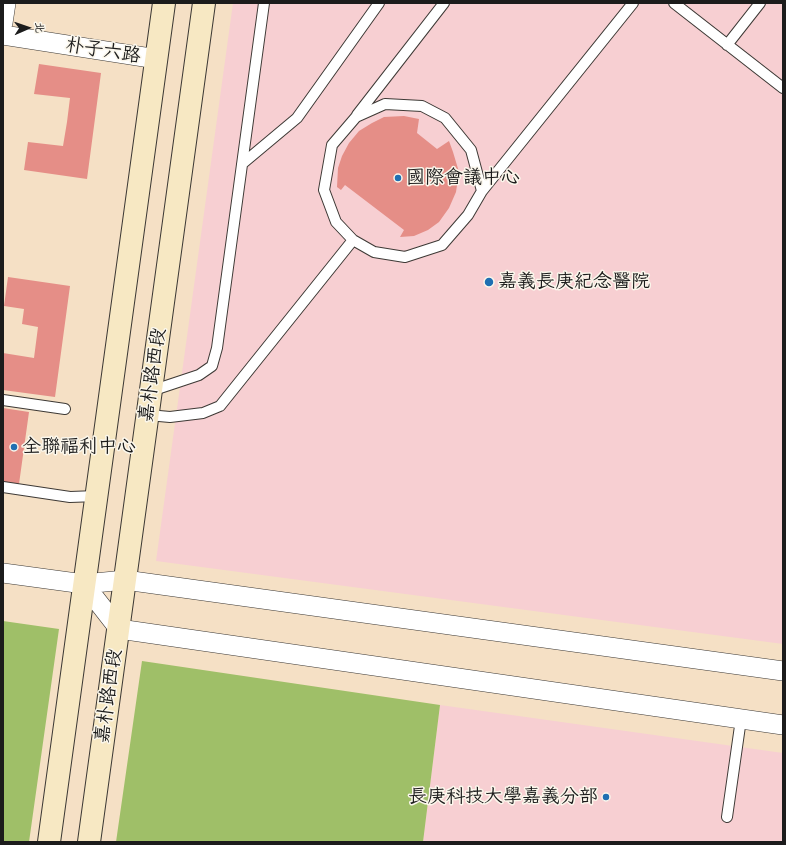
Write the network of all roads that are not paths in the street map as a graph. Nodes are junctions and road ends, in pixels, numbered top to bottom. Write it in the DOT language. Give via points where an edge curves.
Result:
graph roads {
  1 [pos="6,3"];
  2 [pos="164,3"];
  3 [pos="204,3"];
  4 [pos="264,3"];
  5 [pos="379,3"];
  6 [pos="444,3"];
  7 [pos="633,3"];
  8 [pos="674,3"];
  9 [pos="760,3"];
  10 [pos="3,23"];
  11 [pos="3,35"];
  12 [pos="727,45"];
  13 [pos="157,59"];
  14 [pos="783,88"];
  15 [pos="356,117"];
  16 [pos="242,164"];
  17 [pos="482,191"];
  18 [pos="352,240"];
  19 [pos="151,391"];
  20 [pos="3,400"];
  21 [pos="65,409"];
  22 [pos="148,414"];
  23 [pos="3,487"];
  24 [pos="97,496"];
  25 [pos="3,573"];
  26 [pos="125,580"];
  27 [pos="84,584"];
  28 [pos="119,629"];
  29 [pos="783,671"];
  30 [pos="741,719"];
  31 [pos="783,725"];
  32 [pos="727,817"];
  33 [pos="49,842"];
  34 [pos="89,842"];
  1 -- 10 [label="street"];
  2 -- 13 [label="main road, 嘉朴路西段"];
  3 -- 19 [label="main road, 嘉朴路西段"];
  4 -- 16 [label="lane"];
  5 -- 16 [label="lane" via="296,118"];
  6 -- 15 [label="lane"];
  7 -- 17 [label="lane"];
  8 -- 12 [label="lane"];
  9 -- 12 [label="lane"];
  11 -- 13 [label="street, 朴子六路"];
  12 -- 14 [label="lane"];
  13 -- 24 [label="main road, 嘉朴路西段"];
  15 -- 17 [label="lane" via="385,104 422,106 445,118 471,150"];
  15 -- 18 [label="lane" via="332,145 324,190 336,222"];
  16 -- 19 [label="lane" via="217,348 212,366 199,375"];
  17 -- 18 [label="lane" via="468,215 442,245 405,257 374,252"];
  18 -- 22 [label="lane" via="220,406 203,413 176,417"];
  19 -- 22 [label="main road, 嘉朴路西段"];
  20 -- 21 [label="lane"];
  22 -- 26 [label="main road, 嘉朴路西段"];
  23 -- 24 [label="lane" via="70,497"];
  24 -- 27 [label="main road, 嘉朴路西段"];
  25 -- 27 [label="street"];
  26 -- 27 [label="street"];
  26 -- 28 [label="main road, 嘉朴路西段"];
  26 -- 29 [label="street"];
  27 -- 28 [label="street"];
  27 -- 33 [label="main road, 嘉朴路西段"];
  28 -- 30 [label="street"];
  28 -- 34 [label="main road, 嘉朴路西段"];
  30 -- 31 [label="street"];
  30 -- 32 [label="lane"];
}
